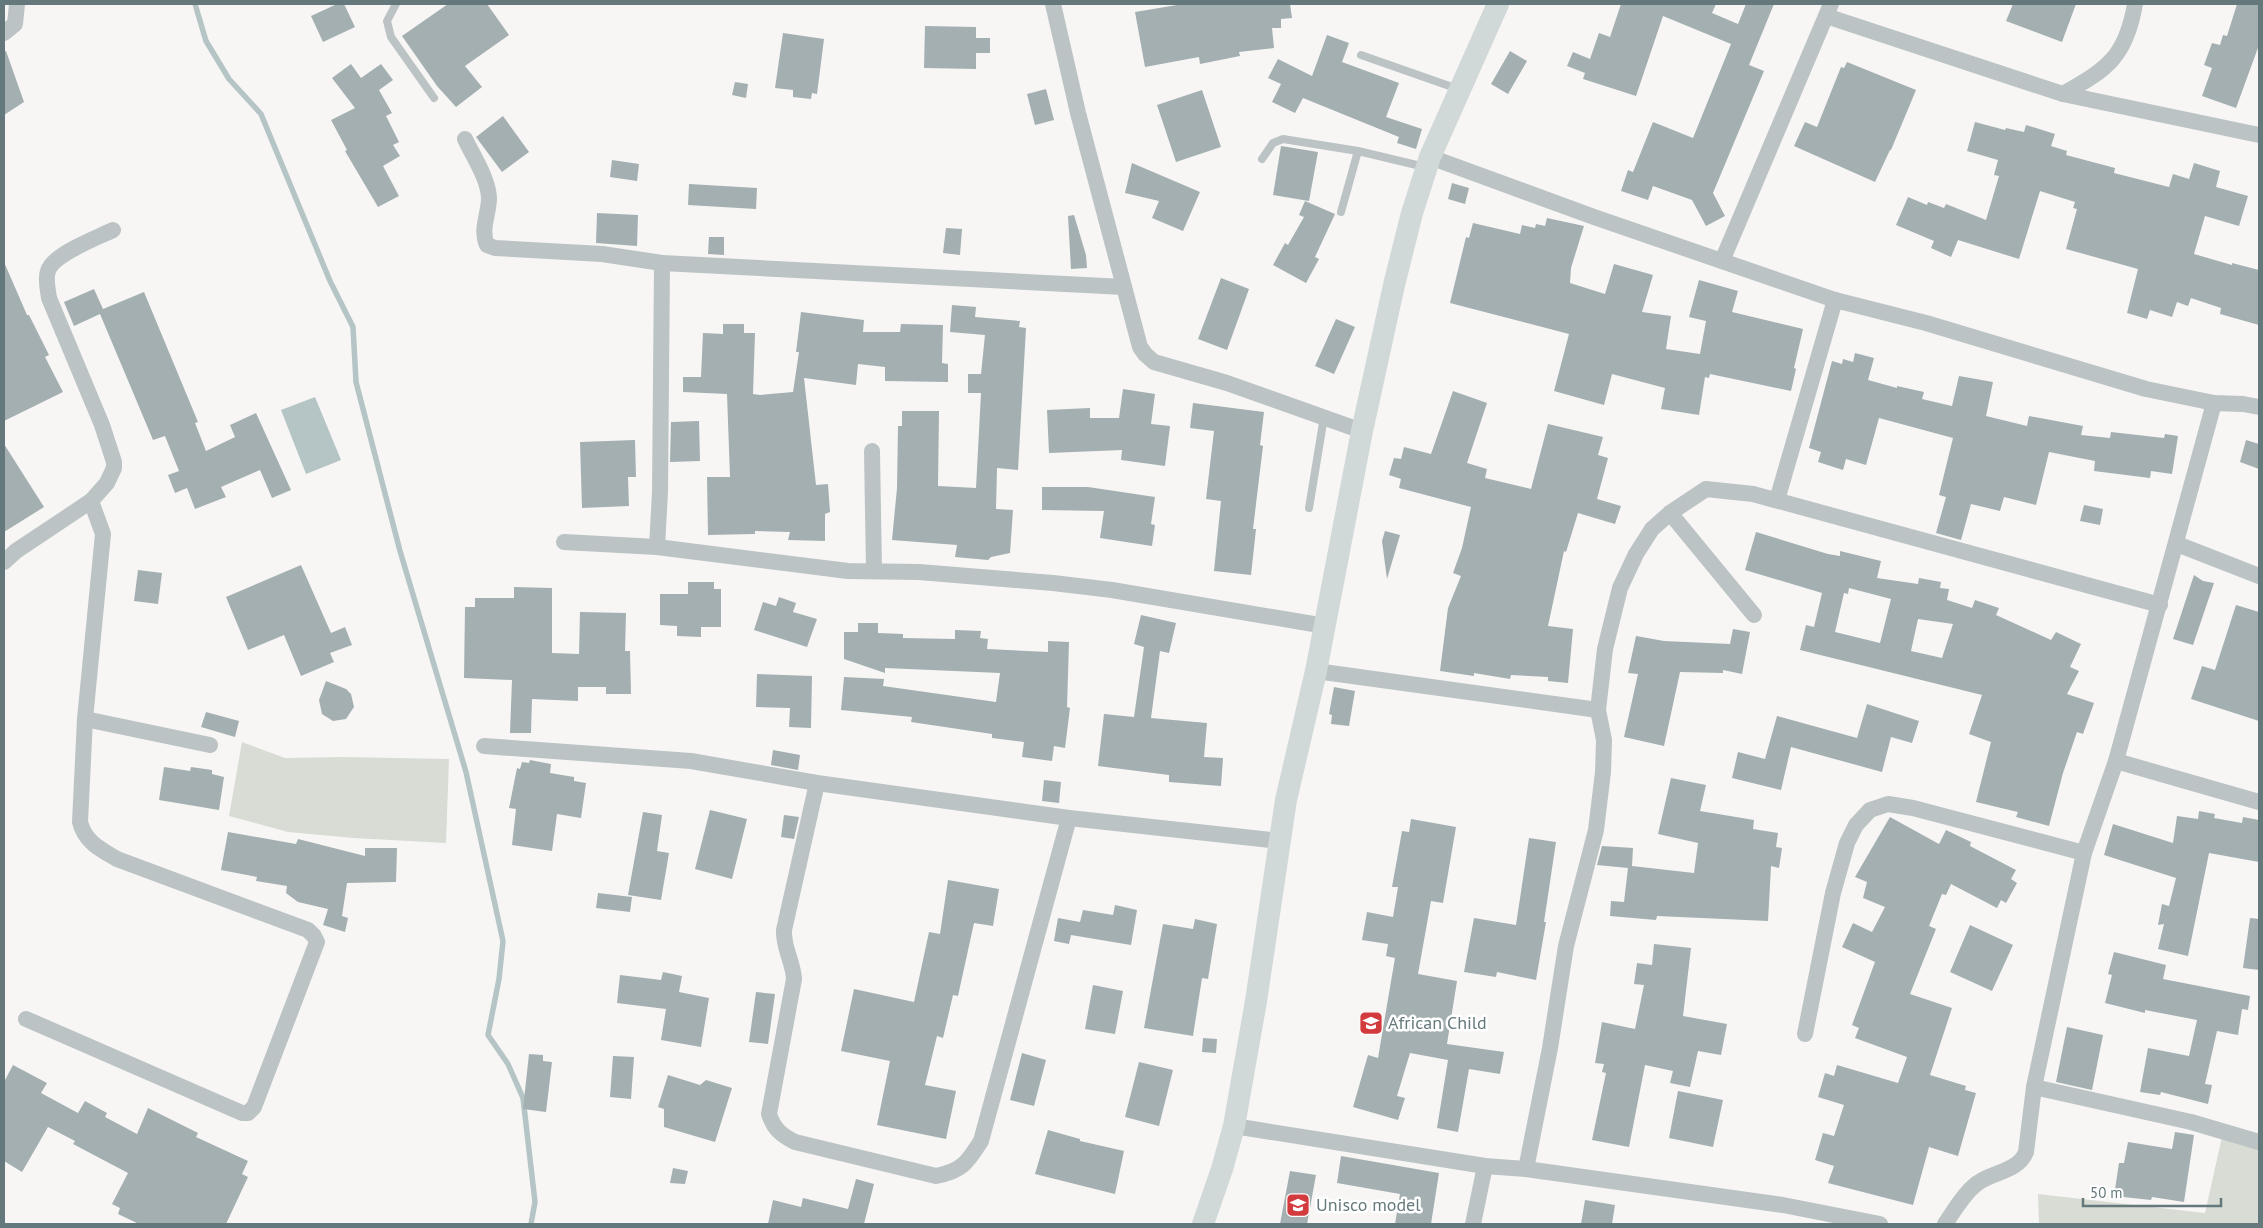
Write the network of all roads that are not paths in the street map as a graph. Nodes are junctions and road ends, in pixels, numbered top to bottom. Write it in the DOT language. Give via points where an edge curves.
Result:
graph roads {
  1 [pos="17,4"];
  2 [pos="396,4"];
  3 [pos="1053,4"];
  4 [pos="1498,4"];
  5 [pos="2135,4"];
  6 [pos="1829,10"];
  7 [pos="4,33"];
  8 [pos="1361,54"];
  9 [pos="1460,89"];
  10 [pos="2064,94"];
  11 [pos="434,98"];
  12 [pos="2259,135"];
  13 [pos="465,139"];
  14 [pos="1358,151"];
  15 [pos="1262,159"];
  16 [pos="1429,162"];
  17 [pos="1341,212"];
  18 [pos="113,230"];
  19 [pos="1722,261"];
  20 [pos="662,263"];
  21 [pos="1124,287"];
  22 [pos="1835,300"];
  23 [pos="2214,403"];
  24 [pos="2259,407"];
  25 [pos="1324,417"];
  26 [pos="1362,431"];
  27 [pos="872,451"];
  28 [pos="91,500"];
  29 [pos="1777,500"];
  30 [pos="1309,508"];
  31 [pos="1670,512"];
  32 [pos="564,542"];
  33 [pos="2176,544"];
  34 [pos="658,547"];
  35 [pos="4,562"];
  36 [pos="874,570"];
  37 [pos="2259,576"];
  38 [pos="2160,605"];
  39 [pos="1754,615"];
  40 [pos="1325,626"];
  41 [pos="1316,671"];
  42 [pos="1598,710"];
  43 [pos="86,719"];
  44 [pos="210,745"];
  45 [pos="484,746"];
  46 [pos="2116,761"];
  47 [pos="817,783"];
  48 [pos="2259,802"];
  49 [pos="1069,818"];
  50 [pos="1280,841"];
  51 [pos="2084,853"];
  52 [pos="26,1019"];
  53 [pos="1805,1034"];
  54 [pos="2034,1088"];
  55 [pos="1234,1126"];
  56 [pos="2259,1142"];
  57 [pos="1485,1166"];
  58 [pos="1526,1170"];
  59 [pos="1203,1224"];
  60 [pos="1473,1224"];
  61 [pos="1880,1224"];
  62 [pos="1945,1224"];
  1 -- 7 [label="street" via="15,24"];
  2 -- 11 [label="lane" via="387,21 391,37"];
  3 -- 21 [label="street"];
  4 -- 9 [label="street"];
  5 -- 10 [label="street" via="2131,27 2122,49 2092,78"];
  6 -- 10 [label="street"];
  6 -- 19 [label="street"];
  8 -- 9 [label="lane"];
  9 -- 16 [label="street"];
  10 -- 12 [label="street"];
  13 -- 20 [label="street" via="489,197 483,236 487,244 495,248 602,254"];
  14 -- 15 [label="lane" via="1283,139 1273,143"];
  14 -- 16 [label="lane"];
  14 -- 17 [label="lane"];
  16 -- 19 [label="street"];
  16 -- 26 [label="street" via="1412,213"];
  18 -- 28 [label="street" via="61,256 48,271 49,298 114,462 110,478"];
  19 -- 22 [label="street"];
  20 -- 21 [label="street"];
  20 -- 34 [label="street"];
  21 -- 25 [label="street" via="1140,347 1149,359"];
  22 -- 23 [label="street" via="1961,333 2146,389"];
  22 -- 29 [label="street"];
  23 -- 24 [label="street"];
  23 -- 33 [label="street"];
  25 -- 26 [label="street"];
  25 -- 30 [label="lane"];
  26 -- 40 [label="street"];
  27 -- 36 [label="street"];
  28 -- 35 [label="street"];
  28 -- 43 [label="street" via="103,534"];
  29 -- 31 [label="street" via="1728,490 1706,490"];
  29 -- 38 [label="street"];
  31 -- 39 [label="street"];
  31 -- 42 [label="street" via="1652,529 1620,588 1605,649"];
  32 -- 34 [label="street"];
  33 -- 37 [label="street"];
  33 -- 38 [label="street"];
  34 -- 36 [label="street" via="806,567"];
  36 -- 40 [label="street" via="1102,589"];
  38 -- 46 [label="street"];
  40 -- 41 [label="street"];
  41 -- 42 [label="street"];
  41 -- 50 [label="street" via="1286,800"];
  42 -- 58 [label="street" via="1604,740 1596,830 1566,946"];
  43 -- 44 [label="street"];
  43 -- 52 [label="street" via="80,822 82,832 92,844 117,859 308,930 317,942 254,1107 248,1113"];
  45 -- 47 [label="street" via="691,761"];
  46 -- 48 [label="street"];
  46 -- 51 [label="street"];
  47 -- 49 [label="street"];
  47 -- 49 [label="street" via="784,930 783,941 792,963 794,979 769,1114 772,1124 780,1135 795,1142 936,1176 954,1173 966,1164 981,1141"];
  49 -- 50 [label="street"];
  50 -- 55 [label="street"];
  51 -- 53 [label="street" via="1913,808 1888,804 1870,810 1856,825 1847,843 1833,893"];
  51 -- 54 [label="street"];
  54 -- 56 [label="street" via="2191,1122"];
  54 -- 62 [label="street" via="2024,1157 1976,1184 1965,1194"];
  55 -- 57 [label="street"];
  55 -- 59 [label="street"];
  57 -- 58 [label="street"];
  57 -- 60 [label="street"];
  58 -- 61 [label="street" via="1783,1205"];
}
